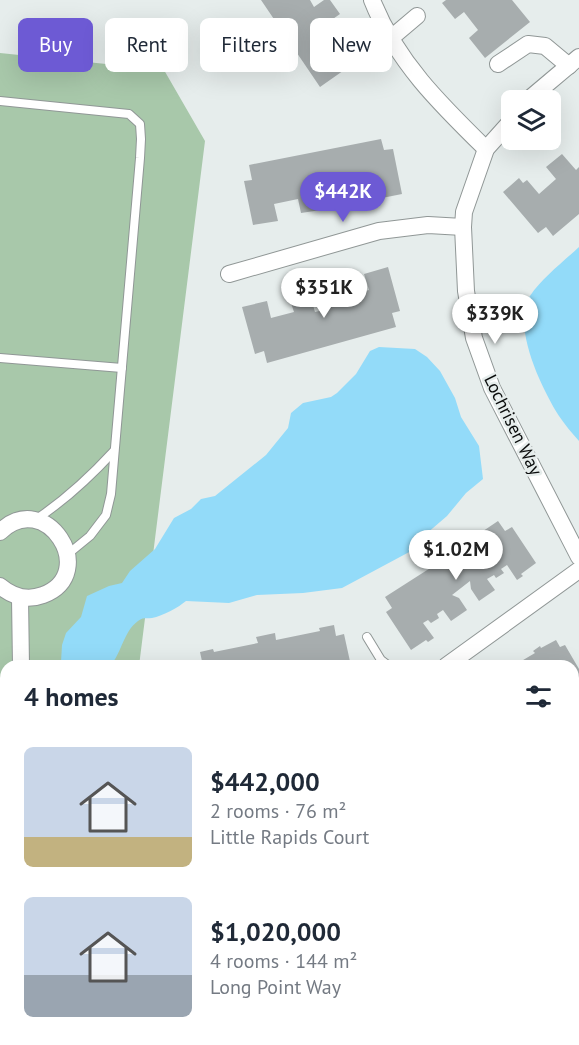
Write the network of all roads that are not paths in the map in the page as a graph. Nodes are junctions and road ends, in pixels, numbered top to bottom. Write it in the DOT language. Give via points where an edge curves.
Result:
graph roads {
  1 [pos="372,0"];
  2 [pos="417,16"];
  3 [pos="379,18"];
  4 [pos="392,37"];
  5 [pos="392,39"];
  6 [pos="574,62"];
  7 [pos="498,64"];
  8 [pos="540,90"];
  9 [pos="0,101"];
  10 [pos="501,132"];
  11 [pos="486,149"];
  12 [pos="463,227"];
  13 [pos="229,274"];
  14 [pos="0,358"];
  15 [pos="122,368"];
  16 [pos="115,450"];
  17 [pos="36,520"];
  18 [pos="0,530"];
  19 [pos="68,554"];
  20 [pos="579,557"];
  21 [pos="579,570"];
  22 [pos="0,586"];
  23 [pos="20,598"];
  24 [pos="367,637"];
  25 [pos="20,660"];
  26 [pos="381,660"];
  27 [pos="454,660"];
  1 -- 3 [label="street"];
  2 -- 4 [label="street"];
  5 -- 11 [label="street" via="428,91"];
  6 -- 7 [label="street" via="545,46 528,44"];
  6 -- 8 [label="street"];
  9 -- 15 [label="lane" via="129,114 140,124"];
  10 -- 11 [label="street, Lochrisen Way"];
  11 -- 12 [label="street, Lochrisen Way" via="464,212"];
  12 -- 13 [label="street" via="428,225 379,231"];
  12 -- 20 [label="street, Lochrisen Way" via="466,291 477,348 492,388"];
  14 -- 15 [label="lane"];
  15 -- 16 [label="lane"];
  16 -- 17 [label="lane"];
  16 -- 19 [label="lane" via="106,515 90,536"];
  17 -- 18 [label="street" via="17,521"];
  17 -- 19 [label="street" via="51,526 62,538"];
  19 -- 23 [label="street" via="67,569 60,583 42,596"];
  21 -- 27 [label="street"];
  22 -- 23 [label="street"];
  23 -- 25 [label="street"];
  24 -- 26 [label="lane"];
}
